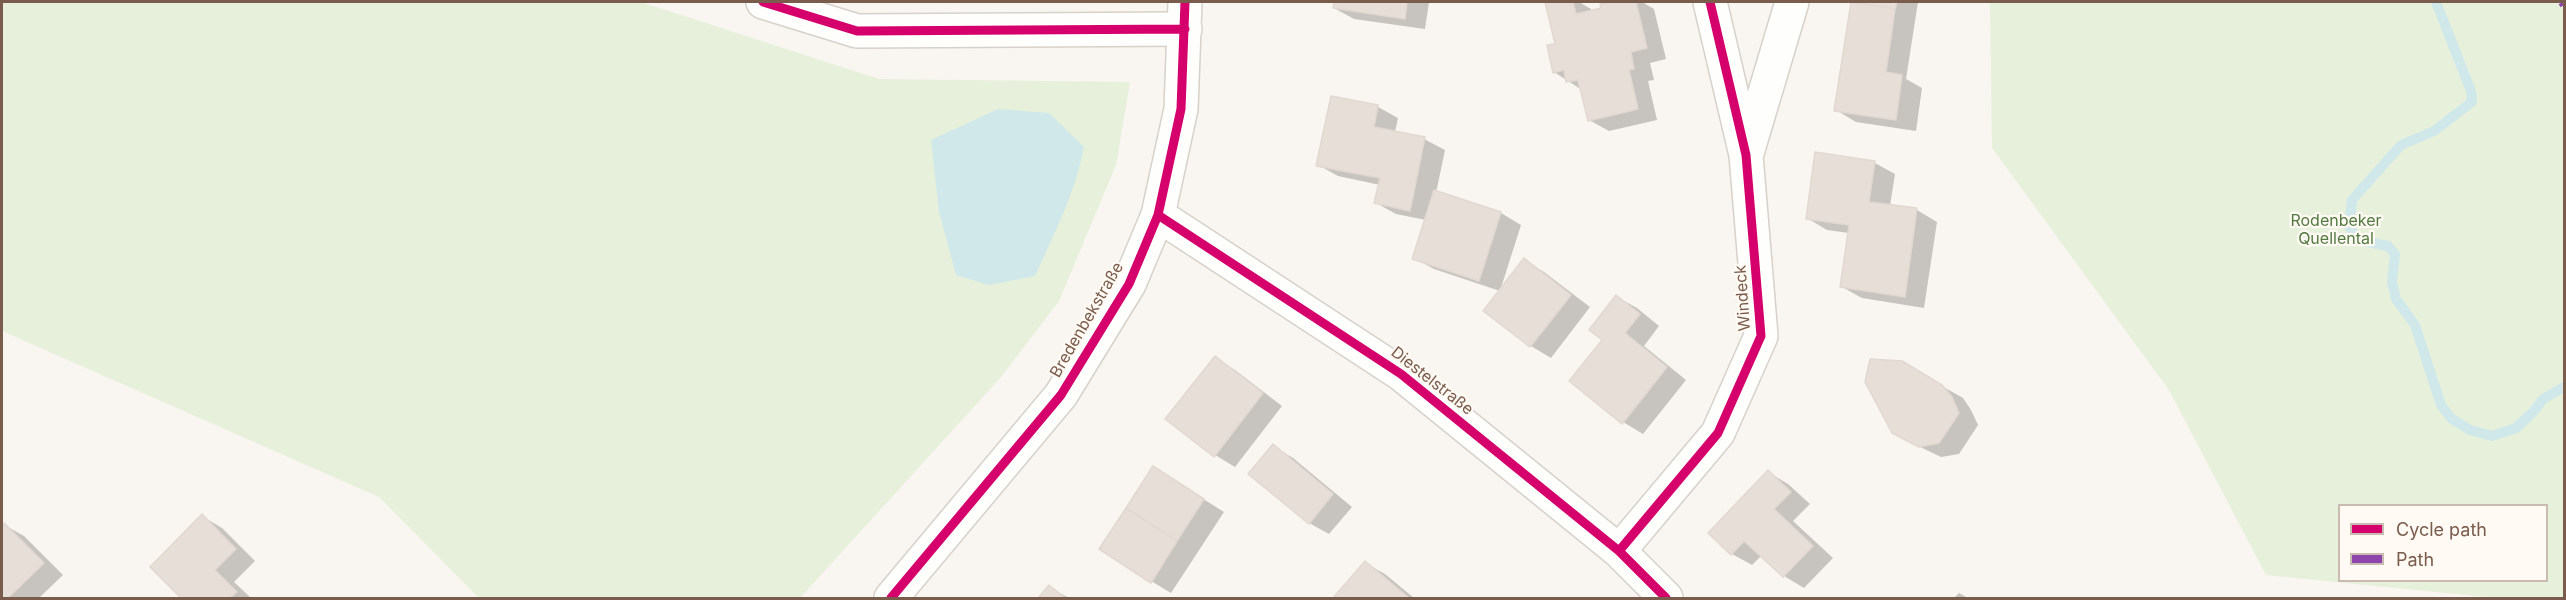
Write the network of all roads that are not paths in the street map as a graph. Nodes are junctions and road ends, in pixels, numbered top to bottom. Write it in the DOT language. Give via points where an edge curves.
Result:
graph roads {
  1 [pos="763,2"];
  2 [pos="1710,2"];
  3 [pos="1792,2"];
  4 [pos="1185,15"];
  5 [pos="1746,155"];
  6 [pos="1158,215"];
  7 [pos="1619,551"];
  8 [pos="891,598"];
  9 [pos="1666,598"];
  1 -- 4 [label="street" via="857,30"];
  2 -- 5 [label="street, Windeck"];
  3 -- 5 [label="street, Windeck"];
  4 -- 6 [label="street, Bredenbekstraße" via="1181,109"];
  5 -- 7 [label="street, Windeck" via="1761,336 1718,432"];
  6 -- 7 [label="street, Diestelstraße" via="1401,374"];
  6 -- 8 [label="street, Bredenbekstraße" via="1129,284 1061,394"];
  7 -- 9 [label="street, Diestelstraße"];
}
